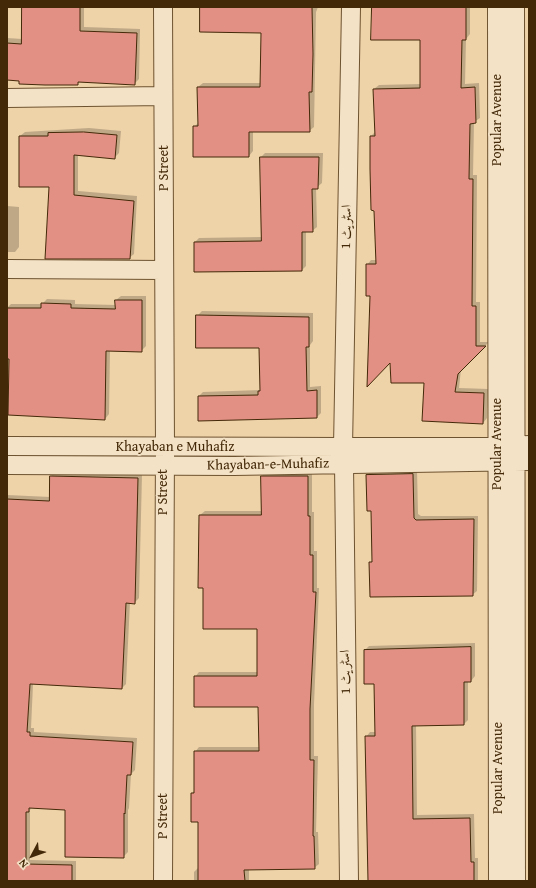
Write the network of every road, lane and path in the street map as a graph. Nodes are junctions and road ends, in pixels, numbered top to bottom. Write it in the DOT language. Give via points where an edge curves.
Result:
graph roads {
  1 [pos="163,7"];
  2 [pos="351,7"];
  3 [pos="497,7"];
  4 [pos="515,7"];
  5 [pos="163,96"];
  6 [pos="7,98"];
  7 [pos="7,269"];
  8 [pos="164,270"];
  9 [pos="7,446"];
  10 [pos="164,447"];
  11 [pos="523,453"];
  12 [pos="497,454"];
  13 [pos="343,455"];
  14 [pos="7,465"];
  15 [pos="163,465"];
  16 [pos="163,881"];
  17 [pos="349,881"];
  18 [pos="498,881"];
  19 [pos="516,881"];
  1 -- 5 [label="street, P Street"];
  2 -- 13 [label="street, اسٹریٹ 1"];
  3 -- 12 [label="street, Popular Avenue"];
  4 -- 11 [label="street, Popular Avenue"];
  5 -- 6 [label="street"];
  5 -- 8 [label="street, P Street"];
  7 -- 8 [label="street"];
  8 -- 10 [label="street, P Street"];
  9 -- 10 [label="street, Khayaban e Muhafiz"];
  10 -- 13 [label="street, Khayaban e Muhafiz"];
  10 -- 15 [label="street, P Street"];
  11 -- 12 [label="street, Khayaban-e-Muhafiz"];
  11 -- 19 [label="street, Popular Avenue"];
  12 -- 13 [label="street, Khayaban-e-Muhafiz"];
  12 -- 18 [label="street, Popular Avenue"];
  13 -- 15 [label="street, Khayaban-e-Muhafiz"];
  13 -- 17 [label="street, اسٹریٹ 1"];
  14 -- 15 [label="street, Khayaban-e-Muhafiz"];
  15 -- 16 [label="street, P Street"];
}
